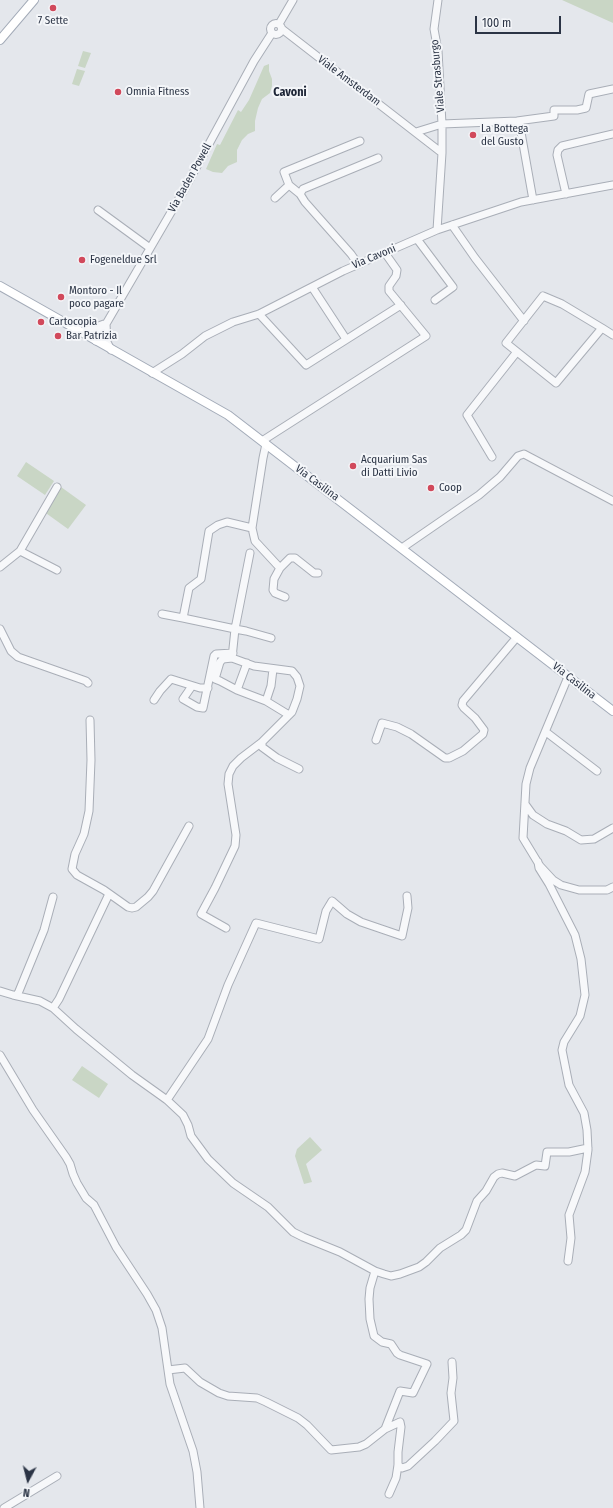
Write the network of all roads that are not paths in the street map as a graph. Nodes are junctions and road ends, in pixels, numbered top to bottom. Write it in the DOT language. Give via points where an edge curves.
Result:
graph roads {
  1 [pos="34,0"];
  2 [pos="293,0"];
  3 [pos="438,0"];
  4 [pos="280,26"];
  5 [pos="0,40"];
  6 [pos="613,89"];
  7 [pos="519,121"];
  8 [pos="442,124"];
  9 [pos="416,132"];
  10 [pos="613,134"];
  11 [pos="360,141"];
  12 [pos="442,152"];
  13 [pos="378,158"];
  14 [pos="613,178"];
  15 [pos="289,185"];
  16 [pos="610,186"];
  17 [pos="300,194"];
  18 [pos="566,194"];
  19 [pos="275,198"];
  20 [pos="533,200"];
  21 [pos="98,210"];
  22 [pos="452,225"];
  23 [pos="437,230"];
  24 [pos="417,239"];
  25 [pos="150,248"];
  26 [pos="385,253"];
  27 [pos="358,264"];
  28 [pos="0,286"];
  29 [pos="312,287"];
  30 [pos="435,300"];
  31 [pos="401,305"];
  32 [pos="259,314"];
  33 [pos="524,321"];
  34 [pos="106,324"];
  35 [pos="602,328"];
  36 [pos="80,332"];
  37 [pos="613,335"];
  38 [pos="346,339"];
  39 [pos="96,342"];
  40 [pos="111,350"];
  41 [pos="516,353"];
  42 [pos="152,373"];
  43 [pos="264,443"];
  44 [pos="492,457"];
  45 [pos="57,487"];
  46 [pos="613,501"];
  47 [pos="252,528"];
  48 [pos="402,548"];
  49 [pos="20,551"];
  50 [pos="250,553"];
  51 [pos="0,567"];
  52 [pos="280,568"];
  53 [pos="57,570"];
  54 [pos="318,573"];
  55 [pos="285,597"];
  56 [pos="162,614"];
  57 [pos="183,618"];
  58 [pos="0,629"];
  59 [pos="236,629"];
  60 [pos="517,637"];
  61 [pos="271,638"];
  62 [pos="233,655"];
  63 [pos="247,663"];
  64 [pos="273,669"];
  65 [pos="568,677"];
  66 [pos="88,683"];
  67 [pos="192,686"];
  68 [pos="208,688"];
  69 [pos="237,690"];
  70 [pos="154,700"];
  71 [pos="266,702"];
  72 [pos="613,711"];
  73 [pos="289,715"];
  74 [pos="90,720"];
  75 [pos="546,732"];
  76 [pos="376,740"];
  77 [pos="262,742"];
  78 [pos="299,769"];
  79 [pos="597,771"];
  80 [pos="525,804"];
  81 [pos="188,826"];
  82 [pos="613,828"];
  83 [pos="538,862"];
  84 [pos="613,887"];
  85 [pos="110,894"];
  86 [pos="407,896"];
  87 [pos="53,897"];
  88 [pos="226,928"];
  89 [pos="0,991"];
  90 [pos="17,996"];
  91 [pos="53,1008"];
  92 [pos="0,1055"];
  93 [pos="167,1100"];
  94 [pos="588,1148"];
  95 [pos="568,1261"];
  96 [pos="375,1271"];
  97 [pos="452,1362"];
  98 [pos="168,1370"];
  99 [pos="386,1429"];
  100 [pos="398,1465"];
  101 [pos="57,1476"];
  102 [pos="389,1494"];
  103 [pos="4,1508"];
  104 [pos="200,1508"];
  1 -- 5 [label="main road"];
  2 -- 4 [label="street"];
  3 -- 8 [label="street, Viale Strasburgo" via="434,37 438,44"];
  4 -- 9 [label="street, Viale Amsterdam"];
  4 -- 25 [label="street, Via Baden Powell" via="281,32 272,33 254,61"];
  6 -- 7 [label="street" via="589,94 586,108 554,110 554,116"];
  7 -- 8 [label="street"];
  7 -- 20 [label="street"];
  8 -- 9 [label="street"];
  8 -- 12 [label="street, Viale Strasburgo"];
  9 -- 12 [label="street"];
  10 -- 18 [label="street" via="562,146 558,150"];
  11 -- 15 [label="street" via="284,172"];
  12 -- 23 [label="street, Viale Strasburgo"];
  13 -- 17 [label="street" via="303,189"];
  14 -- 16 [label="street"];
  15 -- 17 [label="street"];
  15 -- 19 [label="street"];
  16 -- 18 [label="street, Via Cavoni"];
  17 -- 27 [label="street"];
  18 -- 20 [label="street, Via Cavoni"];
  20 -- 22 [label="street, Via Cavoni"];
  21 -- 25 [label="street"];
  22 -- 23 [label="street, Via Cavoni"];
  22 -- 33 [label="street"];
  23 -- 24 [label="street, Via Cavoni"];
  24 -- 26 [label="street, Via Cavoni"];
  24 -- 30 [label="street" via="453,287"];
  25 -- 34 [label="street, Via Baden Powell"];
  26 -- 27 [label="street, Via Cavoni"];
  26 -- 31 [label="street" via="397,270 389,291"];
  27 -- 29 [label="street, Via Cavoni"];
  28 -- 36 [label="main road, Via Casilina"];
  29 -- 32 [label="street, Via Cavoni"];
  29 -- 38 [label="street"];
  31 -- 38 [label="street"];
  31 -- 43 [label="street" via="426,336"];
  32 -- 38 [label="street" via="306,365"];
  32 -- 42 [label="street, Via Cavoni" via="232,322 205,336"];
  33 -- 35 [label="street" via="543,296 562,304"];
  33 -- 41 [label="street" via="506,344"];
  34 -- 36 [label="street"];
  34 -- 39 [label="street, Via Baden Powell"];
  34 -- 40 [label="street" via="107,342"];
  35 -- 37 [label="street"];
  35 -- 41 [label="street" via="556,383"];
  36 -- 39 [label="main road, Via Casilina"];
  39 -- 40 [label="main road, Via Casilina"];
  40 -- 42 [label="main road, Via Casilina"];
  41 -- 44 [label="street" via="467,415"];
  42 -- 43 [label="main road, Via Casilina" via="228,415"];
  43 -- 47 [label="street"];
  43 -- 48 [label="main road, Via Casilina"];
  45 -- 49 [label="street"];
  46 -- 48 [label="street" via="524,454 518,456 500,477 479,494"];
  47 -- 52 [label="street" via="255,541"];
  47 -- 57 [label="street" via="227,522 209,532 201,579 189,588"];
  48 -- 60 [label="main road, Via Casilina"];
  49 -- 51 [label="street"];
  49 -- 53 [label="street"];
  50 -- 59 [label="street"];
  52 -- 54 [label="street" via="290,558 295,558 314,573"];
  52 -- 55 [label="street" via="274,579 273,590"];
  56 -- 57 [label="street"];
  57 -- 59 [label="street"];
  58 -- 66 [label="street" via="11,651 18,657"];
  59 -- 61 [label="street"];
  59 -- 62 [label="street"];
  60 -- 65 [label="main road, Via Casilina"];
  60 -- 76 [label="street" via="463,701 464,708 484,730 483,734 462,751 445,758 411,734 382,723"];
  62 -- 63 [label="street"];
  62 -- 68 [label="street" via="214,656"];
  62 -- 69 [label="street" via="223,659 215,680"];
  63 -- 64 [label="street"];
  63 -- 69 [label="street"];
  64 -- 71 [label="street" via="272,686"];
  64 -- 73 [label="street" via="292,671 297,677 300,686 298,699"];
  65 -- 72 [label="main road, Via Casilina"];
  65 -- 75 [label="street"];
  67 -- 68 [label="street"];
  67 -- 68 [label="street" via="183,699 203,708"];
  67 -- 70 [label="street" via="171,679"];
  69 -- 71 [label="street"];
  71 -- 73 [label="street"];
  73 -- 77 [label="street"];
  74 -- 85 [label="street" via="89,811 72,869"];
  75 -- 79 [label="street"];
  75 -- 80 [label="street" via="530,768"];
  77 -- 78 [label="street" via="262,747 277,758"];
  77 -- 88 [label="street" via="240,758 229,774 235,846 200,914"];
  80 -- 82 [label="street" via="533,815 581,840 594,840"];
  80 -- 83 [label="street" via="522,838"];
  81 -- 85 [label="street" via="153,891 140,904 128,907"];
  83 -- 84 [label="street" via="553,880 571,889 607,890"];
  83 -- 94 [label="street" via="575,934 581,959 585,995 583,1006 562,1050 569,1085 584,1113"];
  85 -- 91 [label="street"];
  86 -- 93 [label="street" via="408,908 402,936 361,922 332,901 326,911 319,940 256,923 208,1039"];
  87 -- 90 [label="street" via="44,930"];
  89 -- 90 [label="street"];
  90 -- 91 [label="street" via="40,1001"];
  91 -- 93 [label="street" via="132,1075"];
  92 -- 98 [label="street" via="33,1110 66,1157 77,1184 94,1205 122,1257 156,1310 162,1328"];
  93 -- 96 [label="street" via="183,1115 200,1150 233,1183 268,1207 298,1235 340,1252"];
  94 -- 95 [label="street" via="585,1172 569,1215 571,1238"];
  94 -- 96 [label="street" via="569,1152 547,1152 545,1166 536,1165 515,1176 498,1174 477,1201 466,1230 461,1235 440,1248 419,1267 391,1276"];
  96 -- 99 [label="street" via="369,1299 374,1336 382,1342 391,1344 397,1353 427,1364 413,1393 400,1391"];
  97 -- 100 [label="street" via="451,1393 454,1421 408,1466 402,1468"];
  98 -- 99 [label="street" via="185,1368 200,1382 219,1393 257,1398 266,1402 298,1418 331,1450 359,1447"];
  98 -- 104 [label="street" via="170,1384 193,1452"];
  99 -- 100 [label="street" via="400,1422"];
  100 -- 102 [label="street"];
  101 -- 103 [label="street"];
}
